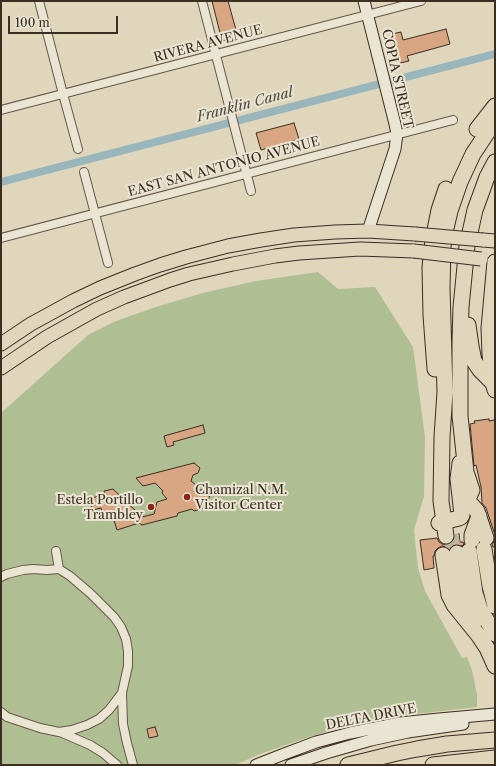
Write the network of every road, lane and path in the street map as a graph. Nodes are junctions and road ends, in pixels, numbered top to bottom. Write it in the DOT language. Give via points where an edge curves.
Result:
graph roads {
  1 [pos="39,1"];
  2 [pos="202,1"];
  3 [pos="364,1"];
  4 [pos="421,1"];
  5 [pos="368,15"];
  6 [pos="216,54"];
  7 [pos="63,94"];
  8 [pos="495,106"];
  9 [pos="1,110"];
  10 [pos="453,120"];
  11 [pos="495,121"];
  12 [pos="397,134"];
  13 [pos="78,149"];
  14 [pos="495,162"];
  15 [pos="84,172"];
  16 [pos="246,174"];
  17 [pos="251,191"];
  18 [pos="95,213"];
  19 [pos="368,232"];
  20 [pos="1,238"];
  21 [pos="489,240"];
  22 [pos="328,251"];
  23 [pos="490,260"];
  24 [pos="108,263"];
  25 [pos="464,280"];
  26 [pos="495,314"];
  27 [pos="490,340"];
  28 [pos="1,344"];
  29 [pos="1,368"];
  30 [pos="494,386"];
  31 [pos="442,437"];
  32 [pos="463,447"];
  33 [pos="466,540"];
  34 [pos="56,551"];
  35 [pos="59,569"];
  36 [pos="1,577"];
  37 [pos="495,584"];
  38 [pos="495,606"];
  39 [pos="490,631"];
  40 [pos="495,666"];
  41 [pos="122,693"];
  42 [pos="495,714"];
  43 [pos="3,715"];
  44 [pos="495,719"];
  45 [pos="59,732"];
  46 [pos="495,740"];
  47 [pos="492,759"];
  48 [pos="118,765"];
  49 [pos="133,765"];
  50 [pos="256,765"];
  51 [pos="291,765"];
  52 [pos="348,765"];
  53 [pos="433,765"];
  1 -- 7 [label="street"];
  2 -- 6 [label="street"];
  3 -- 5 [label="main road, COPIA STREET"];
  4 -- 5 [label="street, RIVERA AVENUE"];
  5 -- 6 [label="street, RIVERA AVENUE"];
  5 -- 12 [label="main road, COPIA STREET"];
  6 -- 7 [label="street, RIVERA AVENUE"];
  6 -- 16 [label="street"];
  7 -- 9 [label="street, RIVERA AVENUE"];
  7 -- 13 [label="street"];
  8 -- 31 [label="highway" via="457,162 445,190 433,240 430,267 431,315 436,393"];
  10 -- 12 [label="street, EAST SAN ANTONIO AVENUE"];
  11 -- 31 [label="highway" via="466,168 454,197 446,228 442,275 445,392"];
  12 -- 16 [label="street, EAST SAN ANTONIO AVENUE"];
  12 -- 19 [label="main road, COPIA STREET" via="395,149"];
  14 -- 25 [label="highway" via="475,210 467,246"];
  15 -- 18 [label="street"];
  16 -- 17 [label="street"];
  16 -- 18 [label="street, EAST SAN ANTONIO AVENUE"];
  18 -- 20 [label="street, EAST SAN ANTONIO AVENUE"];
  18 -- 24 [label="street"];
  19 -- 21 [label="main road, bridge"];
  19 -- 22 [label="main road" via="360,242 339,244"];
  19 -- 28 [label="main road" via="294,235 261,240 228,246 160,265 128,276 73,301"];
  22 -- 23 [label="main road, bridge" via="414,251"];
  22 -- 29 [label="main road" via="275,256 208,269 170,280 97,309 47,336"];
  23 -- 27 [label="highway"];
  25 -- 30 [label="highway" via="474,361"];
  25 -- 32 [label="highway" via="459,389"];
  26 -- 27 [label="main road"];
  27 -- 30 [label="highway"];
  31 -- 33 [label="highway" via="444,468 438,476 437,501"];
  32 -- 33 [label="highway" via="458,479 462,514 459,518"];
  32 -- 33 [label="highway" via="466,472 472,490 468,499 477,511"];
  33 -- 37 [label="highway"];
  33 -- 38 [label="highway" via="490,586"];
  33 -- 39 [label="highway" via="469,584 474,606"];
  33 -- 39 [label="highway" via="453,584 464,612"];
  33 -- 39 [label="highway" via="449,595 450,600"];
  34 -- 35 [label="street"];
  35 -- 36 [label="street" via="24,570"];
  35 -- 41 [label="street" via="91,594 114,617 121,628 128,651 128,666"];
  39 -- 40 [label="highway"];
  41 -- 45 [label="street" via="99,719 72,730"];
  41 -- 49 [label="street" via="123,724"];
  42 -- 50 [label="main road, DELTA DRIVE" via="400,723 350,733 316,742"];
  43 -- 45 [label="street"];
  44 -- 51 [label="main road, DELTA DRIVE" via="371,740"];
  45 -- 48 [label="street" via="90,745"];
  46 -- 52 [label="highway" via="417,749"];
  47 -- 53 [label="highway"];
}
